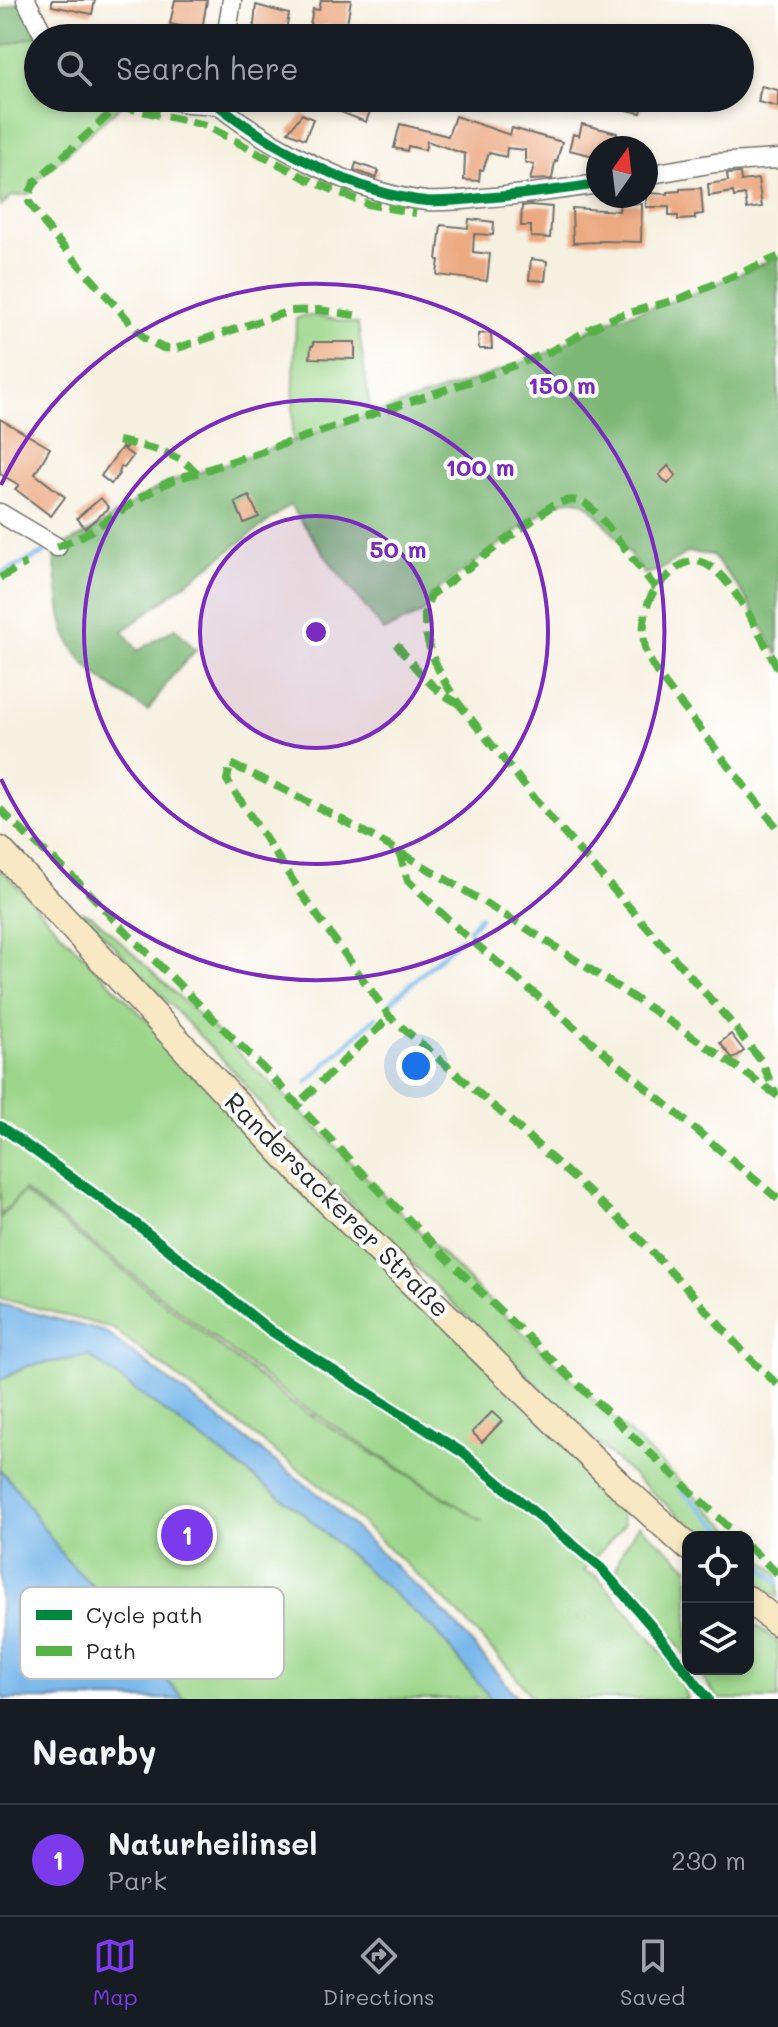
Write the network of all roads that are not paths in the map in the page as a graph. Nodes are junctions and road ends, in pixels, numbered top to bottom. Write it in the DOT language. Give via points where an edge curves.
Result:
graph roads {
  1 [pos="26,0"];
  2 [pos="232,0"];
  3 [pos="38,24"];
  4 [pos="228,24"];
  5 [pos="230,112"];
  6 [pos="778,159"];
  7 [pos="658,173"];
  8 [pos="586,186"];
  9 [pos="0,513"];
  10 [pos="57,547"];
  11 [pos="0,850"];
  12 [pos="682,1542"];
  13 [pos="753,1603"];
  14 [pos="778,1623"];
  1 -- 3 [label="street"];
  2 -- 4 [label="street"];
  5 -- 8 [label="street" via="261,137 317,166 372,189 425,201"];
  6 -- 7 [label="street"];
  9 -- 10 [label="street"];
  11 -- 12 [label="main road, Randersackerer Straße" via="318,1191"];
  13 -- 14 [label="main road"];
}
